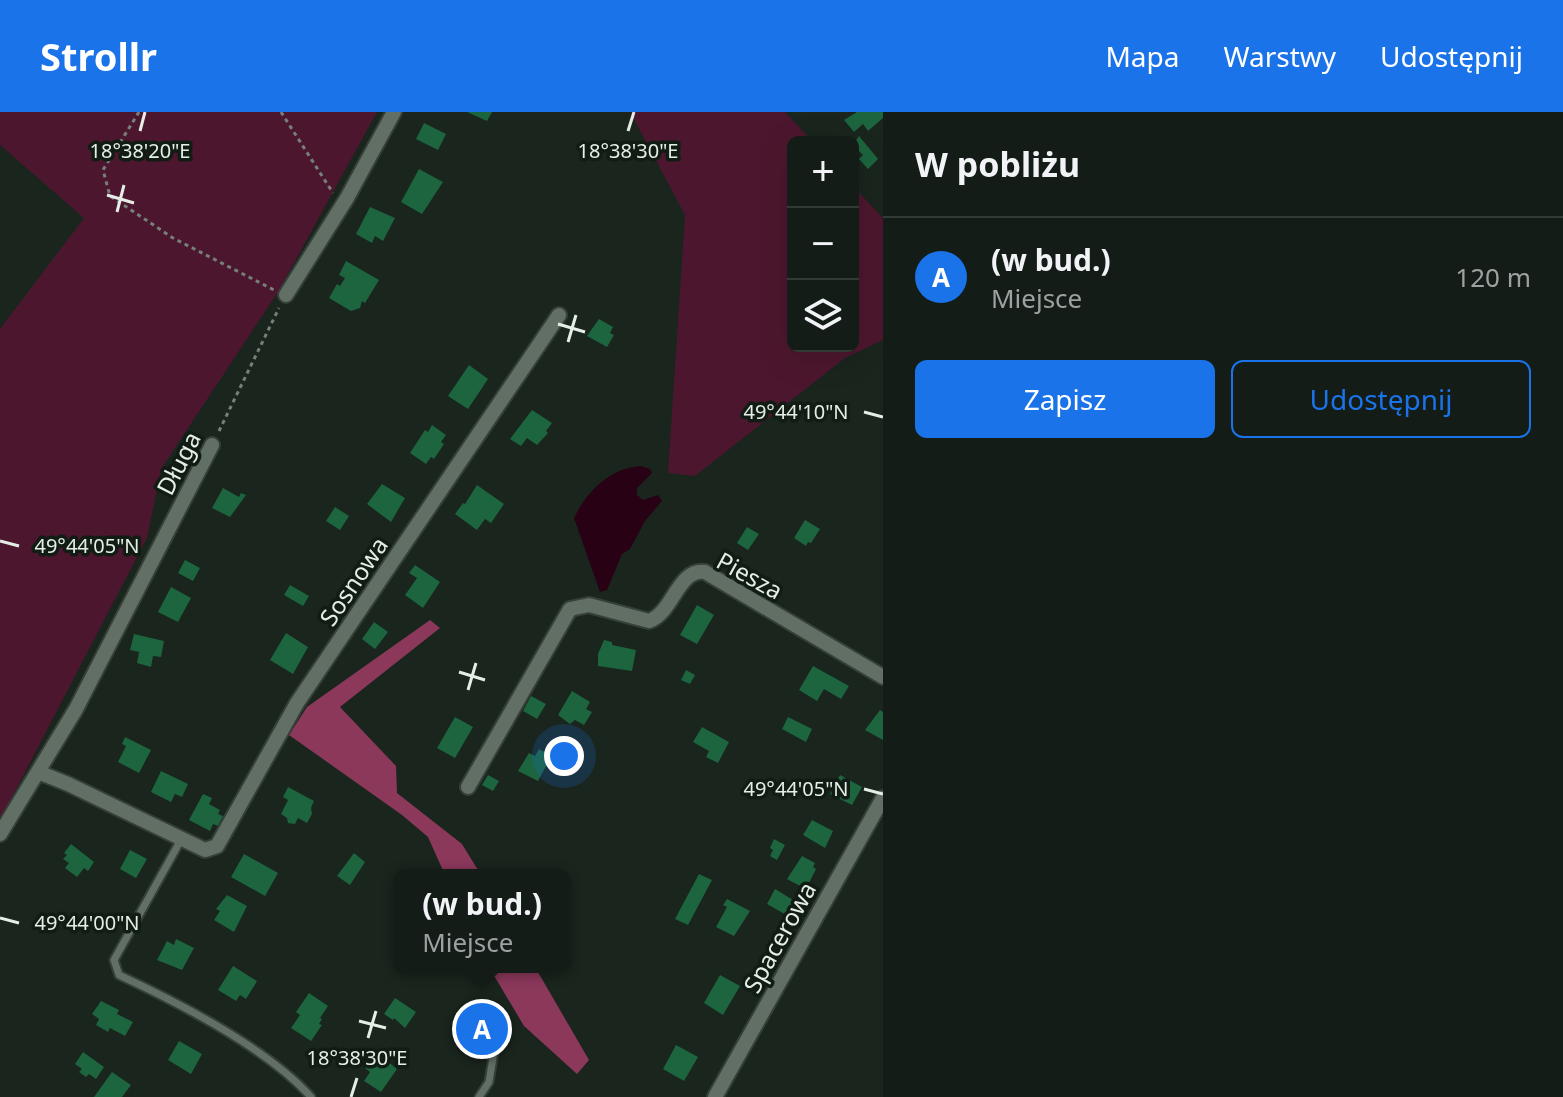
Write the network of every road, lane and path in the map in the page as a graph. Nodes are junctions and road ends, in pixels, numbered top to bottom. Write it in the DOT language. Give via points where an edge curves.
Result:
graph roads {
  1 [pos="139,112"];
  2 [pos="281,112"];
  3 [pos="394,112"];
  4 [pos="347,198"];
  5 [pos="286,295"];
  6 [pos="559,315"];
  7 [pos="212,445"];
  8 [pos="883,677"];
  9 [pos="38,772"];
  10 [pos="468,787"];
  11 [pos="883,798"];
  12 [pos="0,834"];
  13 [pos="182,838"];
  14 [pos="495,1045"];
  15 [pos="311,1097"];
  16 [pos="479,1097"];
  17 [pos="715,1097"];
  1 -- 5 [label="path" via="103,170 110,196 173,238"];
  2 -- 4 [label="path" via="331,192"];
  3 -- 4 [label="street"];
  4 -- 5 [label="street"];
  5 -- 7 [label="path, Długa"];
  6 -- 13 [label="street, Sosnowa" via="297,703 217,846 205,850"];
  7 -- 9 [label="street, Długa"];
  8 -- 10 [label="street, Piesza" via="698,571 687,577 665,611 649,621 589,605 570,609"];
  9 -- 12 [label="street, Długa"];
  9 -- 13 [label="street, Sosnowa"];
  11 -- 17 [label="street, Spacerowa"];
  13 -- 15 [label="lane" via="114,960 119,975 247,1044"];
  14 -- 16 [label="lane" via="489,1082"];
}
